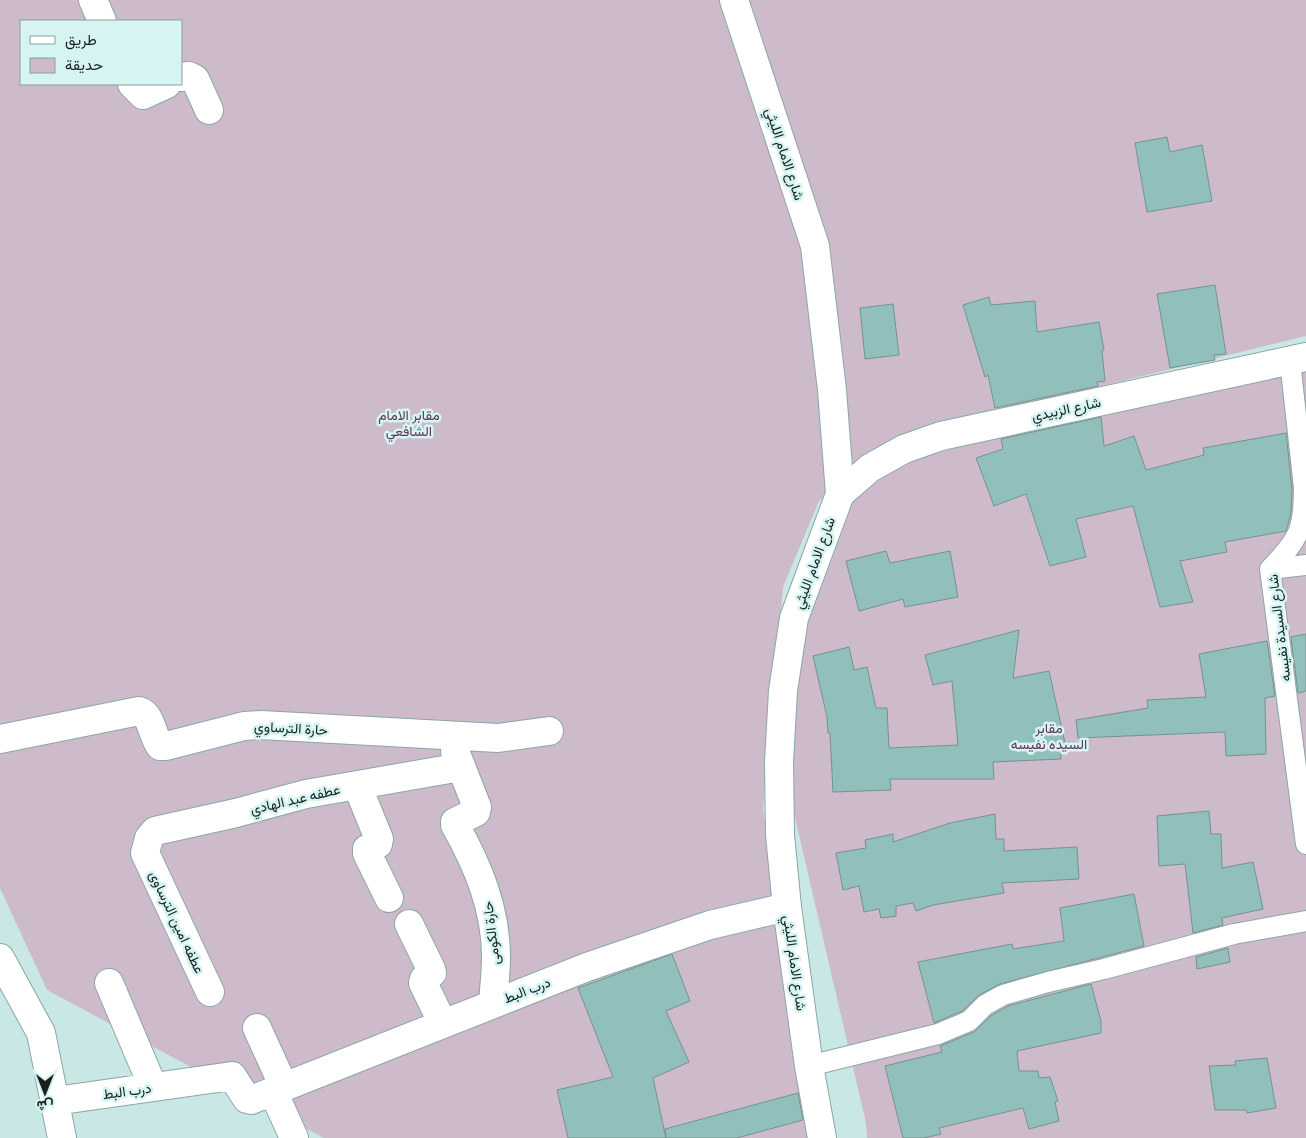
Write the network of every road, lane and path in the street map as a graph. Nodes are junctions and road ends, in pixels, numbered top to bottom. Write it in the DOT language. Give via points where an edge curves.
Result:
graph roads {
  1 [pos="93,0"];
  2 [pos="734,0"];
  3 [pos="102,20"];
  4 [pos="182,77"];
  5 [pos="133,85"];
  6 [pos="165,85"];
  7 [pos="209,110"];
  8 [pos="1298,359"];
  9 [pos="840,494"];
  10 [pos="1306,565"];
  11 [pos="1270,569"];
  12 [pos="549,732"];
  13 [pos="450,737"];
  14 [pos="0,739"];
  15 [pos="461,767"];
  16 [pos="357,785"];
  17 [pos="1306,844"];
  18 [pos="145,853"];
  19 [pos="389,898"];
  20 [pos="787,907"];
  21 [pos="1306,921"];
  22 [pos="409,924"];
  23 [pos="0,958"];
  24 [pos="109,983"];
  25 [pos="210,992"];
  26 [pos="493,1004"];
  27 [pos="443,1024"];
  28 [pos="257,1028"];
  29 [pos="809,1066"];
  30 [pos="153,1087"];
  31 [pos="278,1089"];
  32 [pos="55,1100"];
  33 [pos="62,1138"];
  34 [pos="294,1138"];
  35 [pos="822,1138"];
  1 -- 3 [label="street"];
  2 -- 9 [label="street, شارع الامام الليثي" via="815,246"];
  4 -- 7 [label="street" via="195,79"];
  5 -- 6 [label="street" via="142,95"];
  8 -- 9 [label="street, شارع الزبيدي" via="941,436 870,468"];
  8 -- 11 [label="lane, شارع السيدة نفيسه" via="1302,524 1289,551"];
  9 -- 20 [label="street, شارع الامام الليثي" via="794,618 783,691 779,762 780,835"];
  10 -- 11 [label="lane"];
  11 -- 17 [label="lane, شارع السيدة نفيسه"];
  12 -- 13 [label="street, حارة الترساوي" via="498,738"];
  13 -- 14 [label="street, حارة الترساوي" via="261,724 160,746 149,720 139,711"];
  13 -- 15 [label="street, حارة الكومى"];
  15 -- 16 [label="street, عطفه عبد الهادي"];
  15 -- 26 [label="street, حارة الكومى" via="477,811 455,822 455,825 476,864 491,909 496,956"];
  16 -- 18 [label="street, عطفه عبد الهادي" via="306,794 236,814 155,831 148,838"];
  16 -- 19 [label="street" via="379,840 378,844 367,849 367,853"];
  18 -- 25 [label="street, عطفه امين الترساوى"];
  20 -- 26 [label="street, درب البط" via="710,925 587,967"];
  20 -- 29 [label="street, شارع الامام الليثي"];
  21 -- 29 [label="lane" via="1234,934 1003,995 969,1021 938,1034"];
  22 -- 27 [label="street" via="431,969 432,973 423,983"];
  23 -- 32 [label="street" via="42,1033"];
  24 -- 30 [label="street"];
  26 -- 27 [label="street, درب البط"];
  27 -- 31 [label="street, درب البط"];
  28 -- 31 [label="street"];
  29 -- 35 [label="street, شارع الامام الليثي"];
  30 -- 31 [label="street, درب البط" via="232,1076 249,1100"];
  30 -- 32 [label="street, درب البط"];
  31 -- 34 [label="street"];
  32 -- 33 [label="street"];
}
